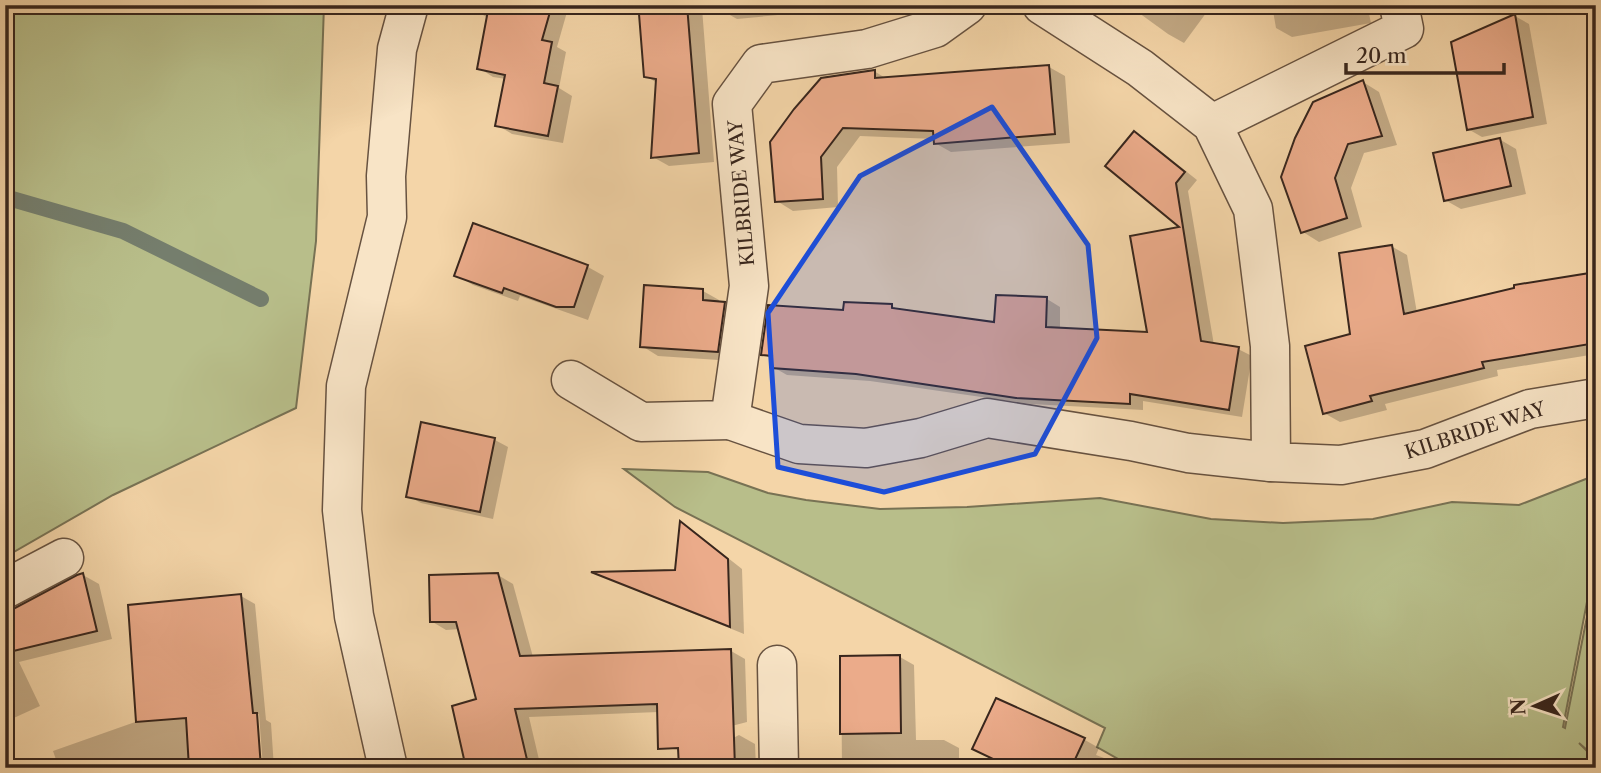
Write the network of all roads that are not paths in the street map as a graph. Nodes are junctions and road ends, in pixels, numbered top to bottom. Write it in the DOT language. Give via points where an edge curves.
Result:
graph roads {
  1 [pos="409,5"];
  2 [pos="967,5"];
  3 [pos="1042,5"];
  4 [pos="1399,5"];
  5 [pos="1212,124"];
  6 [pos="571,380"];
  7 [pos="1596,398"];
  8 [pos="730,421"];
  9 [pos="1271,463"];
  10 [pos="64,558"];
  11 [pos="5,589"];
  12 [pos="777,665"];
  13 [pos="388,768"];
  14 [pos="779,768"];
  1 -- 13 [label="street" via="397,49 387,217 346,386 342,510 353,602"];
  2 -- 8 [label="street, KILBRIDE WAY" via="935,28 866,49 761,64 732,104 750,286"];
  3 -- 5 [label="street" via="1140,68"];
  4 -- 5 [label="street" via="1404,29"];
  5 -- 9 [label="street" via="1254,209 1270,346"];
  6 -- 8 [label="street, KILBRIDE WAY" via="641,422"];
  7 -- 9 [label="street, KILBRIDE WAY" via="1530,409 1425,449 1341,465"];
  8 -- 9 [label="street, KILBRIDE WAY" via="799,443 866,448 921,438 987,418"];
  10 -- 11 [label="street"];
  12 -- 14 [label="street"];
}
